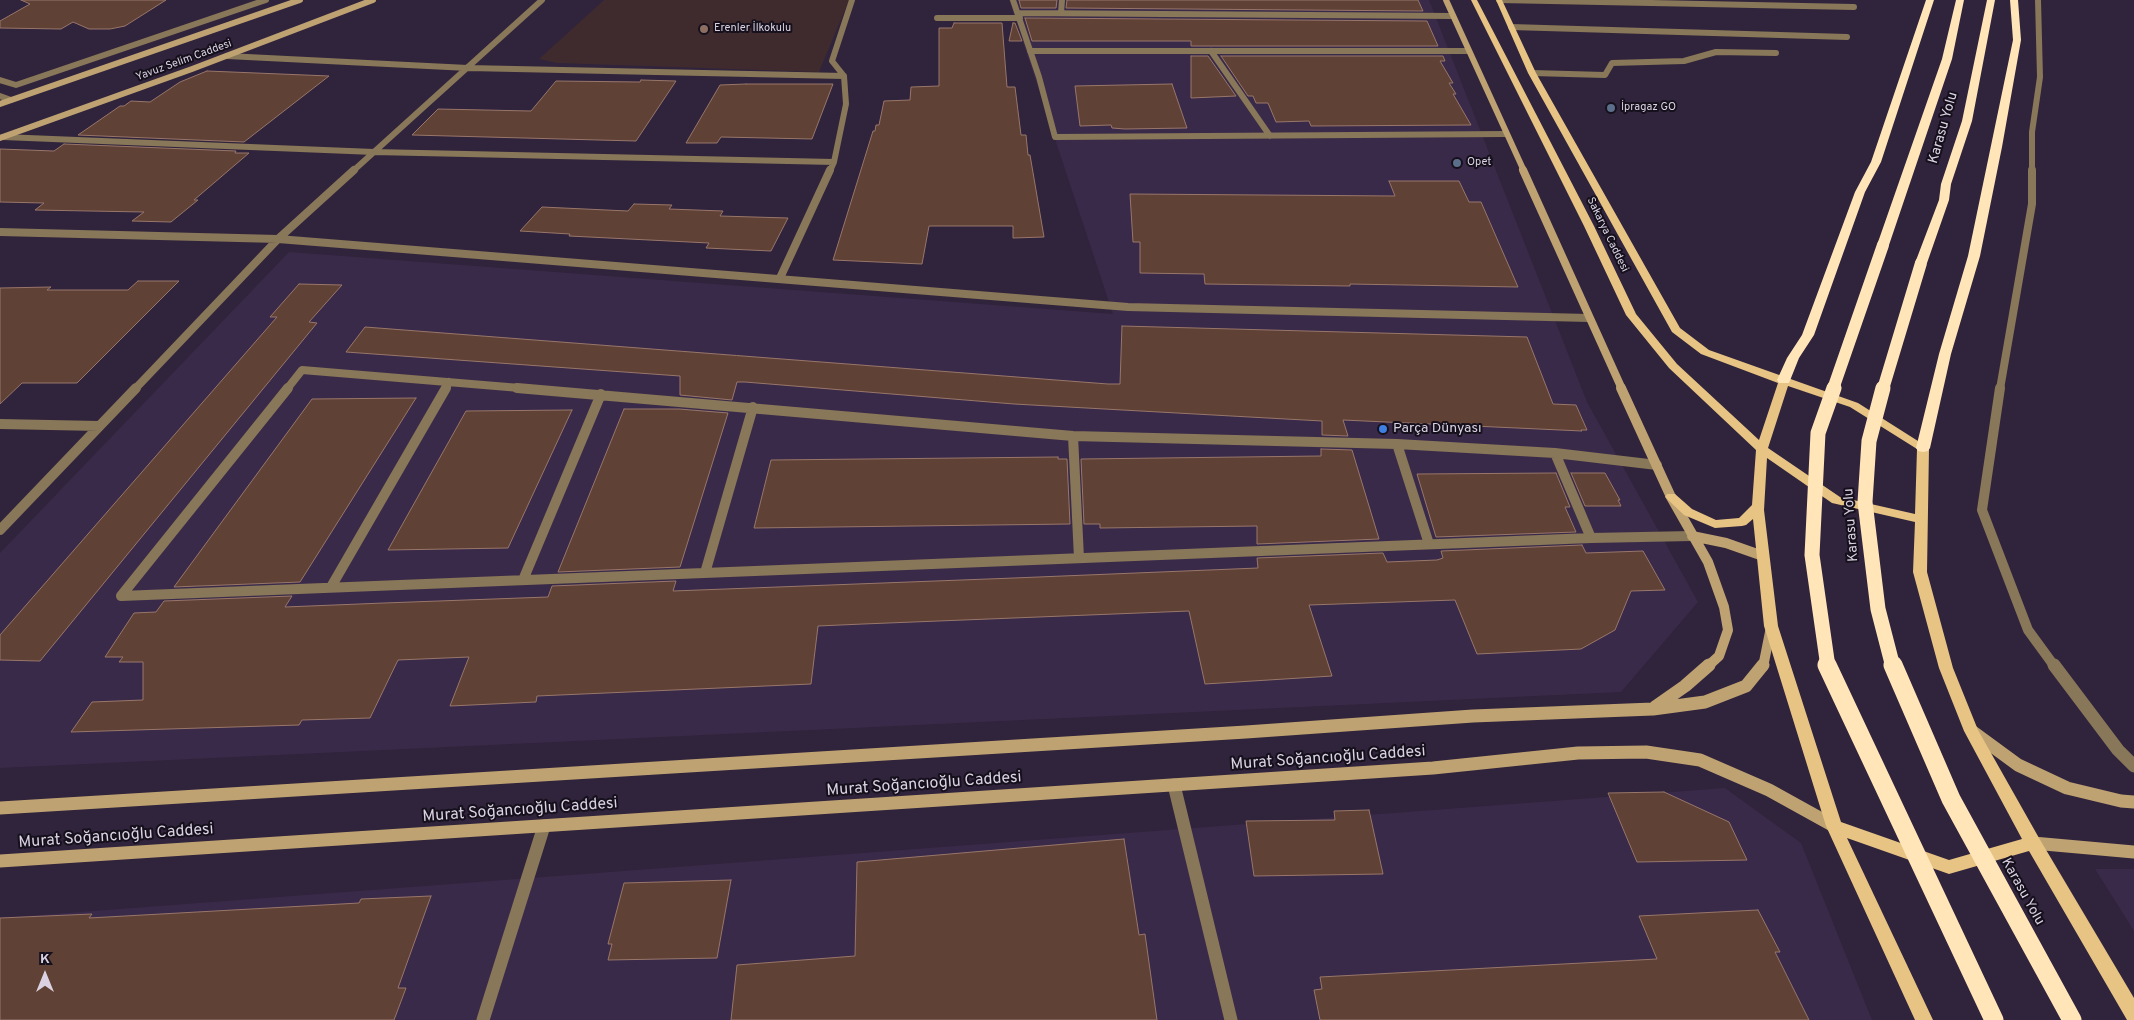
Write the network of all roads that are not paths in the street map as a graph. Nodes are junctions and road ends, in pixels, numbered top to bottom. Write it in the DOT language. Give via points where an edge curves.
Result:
graph roads {
  1 [pos="266,0"];
  2 [pos="300,0"];
  3 [pos="374,0"];
  4 [pos="542,0"];
  5 [pos="852,0"];
  6 [pos="1013,0"];
  7 [pos="1062,0"];
  8 [pos="1446,0"];
  9 [pos="1474,0"];
  10 [pos="1499,0"];
  11 [pos="1930,0"];
  12 [pos="1960,0"];
  13 [pos="1991,0"];
  14 [pos="2014,0"];
  15 [pos="2038,0"];
  16 [pos="1854,7"];
  17 [pos="1061,13"];
  18 [pos="1019,16"];
  19 [pos="1452,16"];
  20 [pos="937,18"];
  21 [pos="1511,27"];
  22 [pos="1846,37"];
  23 [pos="1030,51"];
  24 [pos="1211,51"];
  25 [pos="1468,51"];
  26 [pos="1776,53"];
  27 [pos="227,56"];
  28 [pos="468,68"];
  29 [pos="1532,73"];
  30 [pos="844,76"];
  31 [pos="0,80"];
  32 [pos="0,96"];
  33 [pos="11,100"];
  34 [pos="0,104"];
  35 [pos="1506,134"];
  36 [pos="1270,136"];
  37 [pos="2,138"];
  38 [pos="374,152"];
  39 [pos="834,162"];
  40 [pos="0,232"];
  41 [pos="278,239"];
  42 [pos="780,278"];
  43 [pos="1589,318"];
  44 [pos="1784,380"];
  45 [pos="449,382"];
  46 [pos="601,394"];
  47 [pos="753,407"];
  48 [pos="0,424"];
  49 [pos="99,426"];
  50 [pos="1073,436"];
  51 [pos="1397,444"];
  52 [pos="1923,448"];
  53 [pos="1762,449"];
  54 [pos="1555,454"];
  55 [pos="1657,465"];
  56 [pos="1671,498"];
  57 [pos="1758,506"];
  58 [pos="1920,519"];
  59 [pos="0,530"];
  60 [pos="1692,536"];
  61 [pos="1591,538"];
  62 [pos="1429,544"];
  63 [pos="1763,556"];
  64 [pos="1079,558"];
  65 [pos="705,573"];
  66 [pos="523,580"];
  67 [pos="331,587"];
  68 [pos="1771,626"];
  69 [pos="1653,709"];
  70 [pos="1972,731"];
  71 [pos="2134,766"];
  72 [pos="1174,785"];
  73 [pos="2134,802"];
  74 [pos="0,808"];
  75 [pos="544,826"];
  76 [pos="1834,826"];
  77 [pos="2033,843"];
  78 [pos="2134,852"];
  79 [pos="0,861"];
  80 [pos="2134,1015"];
  81 [pos="483,1020"];
  82 [pos="1231,1020"];
  83 [pos="1924,1020"];
  84 [pos="1994,1020"];
  85 [pos="2072,1020"];
  1 -- 31 [label="street" via="16,85"];
  2 -- 33 [label="main road, Yavuz Selim Caddesi"];
  3 -- 27 [label="main road, Yavuz Selim Caddesi"];
  4 -- 28 [label="street"];
  5 -- 30 [label="street" via="832,61"];
  6 -- 18 [label="street"];
  7 -- 17 [label="street"];
  8 -- 19 [label="main road"];
  9 -- 53 [label="main road, Sakarya Caddesi" via="1631,315 1673,366"];
  10 -- 16 [label="street"];
  10 -- 21 [label="main road, Sakarya Caddesi"];
  11 -- 44 [label="highway" via="1876,162 1860,192 1808,335"];
  12 -- 84 [label="highway, Karasu Yolu, bridge" via="1947,59 1818,433 1812,555 1828,670"];
  13 -- 85 [label="highway, Karasu Yolu, bridge" via="1967,120 1869,441 1865,502 1878,609 1895,674 1951,799"];
  14 -- 52 [label="highway" via="2017,40 1997,147 1974,256 1945,354"];
  15 -- 71 [label="street" via="2040,76 2032,132 2032,204 1982,510 2028,630 2118,750"];
  17 -- 18 [label="street"];
  17 -- 19 [label="street"];
  18 -- 20 [label="street"];
  18 -- 23 [label="street"];
  19 -- 25 [label="main road"];
  21 -- 22 [label="street"];
  21 -- 29 [label="main road, Sakarya Caddesi"];
  23 -- 24 [label="street"];
  23 -- 36 [label="street" via="1055,137"];
  24 -- 25 [label="street"];
  24 -- 36 [label="street"];
  25 -- 35 [label="main road"];
  26 -- 29 [label="street" via="1716,52 1684,61 1612,63 1605,75"];
  27 -- 28 [label="street"];
  27 -- 37 [label="main road, Yavuz Selim Caddesi"];
  28 -- 30 [label="street"];
  28 -- 38 [label="street"];
  29 -- 44 [label="main road, Sakarya Caddesi" via="1676,330 1705,352"];
  30 -- 39 [label="street" via="846,104"];
  32 -- 33 [label="street"];
  33 -- 34 [label="main road, Yavuz Selim Caddesi"];
  35 -- 36 [label="street"];
  35 -- 43 [label="main road"];
  37 -- 38 [label="street"];
  38 -- 39 [label="street"];
  38 -- 41 [label="street"];
  39 -- 42 [label="street"];
  40 -- 41 [label="street"];
  41 -- 42 [label="street"];
  41 -- 49 [label="street"];
  42 -- 43 [label="street" via="1128,307"];
  43 -- 55 [label="main road"];
  44 -- 52 [label="main road, Sakarya Caddesi" via="1854,404"];
  44 -- 53 [label="main road"];
  45 -- 46 [label="street"];
  45 -- 67 [label="street"];
  45 -- 67 [label="street" via="302,370 121,596"];
  46 -- 47 [label="street"];
  46 -- 66 [label="street"];
  47 -- 50 [label="street"];
  47 -- 65 [label="street"];
  48 -- 49 [label="street"];
  49 -- 59 [label="street"];
  50 -- 51 [label="street"];
  50 -- 64 [label="street"];
  51 -- 54 [label="street"];
  51 -- 62 [label="street"];
  52 -- 58 [label="main road"];
  53 -- 57 [label="main road"];
  53 -- 58 [label="main road, Sakarya Caddesi" via="1836,500"];
  54 -- 55 [label="street"];
  54 -- 61 [label="street"];
  55 -- 56 [label="main road"];
  56 -- 57 [label="main road" via="1688,512 1715,524 1742,522"];
  56 -- 60 [label="main road"];
  57 -- 63 [label="main road"];
  58 -- 70 [label="main road" via="1920,572 1946,668"];
  60 -- 61 [label="street"];
  60 -- 63 [label="main road" via="1726,542"];
  60 -- 69 [label="main road" via="1708,562 1724,607 1728,630 1719,656"];
  61 -- 62 [label="street"];
  62 -- 64 [label="street"];
  63 -- 68 [label="main road"];
  64 -- 65 [label="street"];
  65 -- 66 [label="street"];
  66 -- 67 [label="street"];
  68 -- 69 [label="main road" via="1763,666 1746,686 1705,702"];
  68 -- 76 [label="main road"];
  69 -- 74 [label="main road" via="1473,716"];
  70 -- 73 [label="main road" via="2018,765 2067,788"];
  70 -- 77 [label="main road"];
  72 -- 75 [label="main road, Murat Soğancıoğlu Caddesi"];
  72 -- 76 [label="main road, Murat Soğancıoğlu Caddesi" via="1433,768 1578,753 1646,752 1700,760 1769,790"];
  72 -- 82 [label="street"];
  75 -- 79 [label="main road, Murat Soğancıoğlu Caddesi"];
  75 -- 81 [label="street"];
  76 -- 77 [label="main road" via="1949,867"];
  76 -- 83 [label="main road"];
  77 -- 78 [label="main road"];
  77 -- 80 [label="main road"];
}
